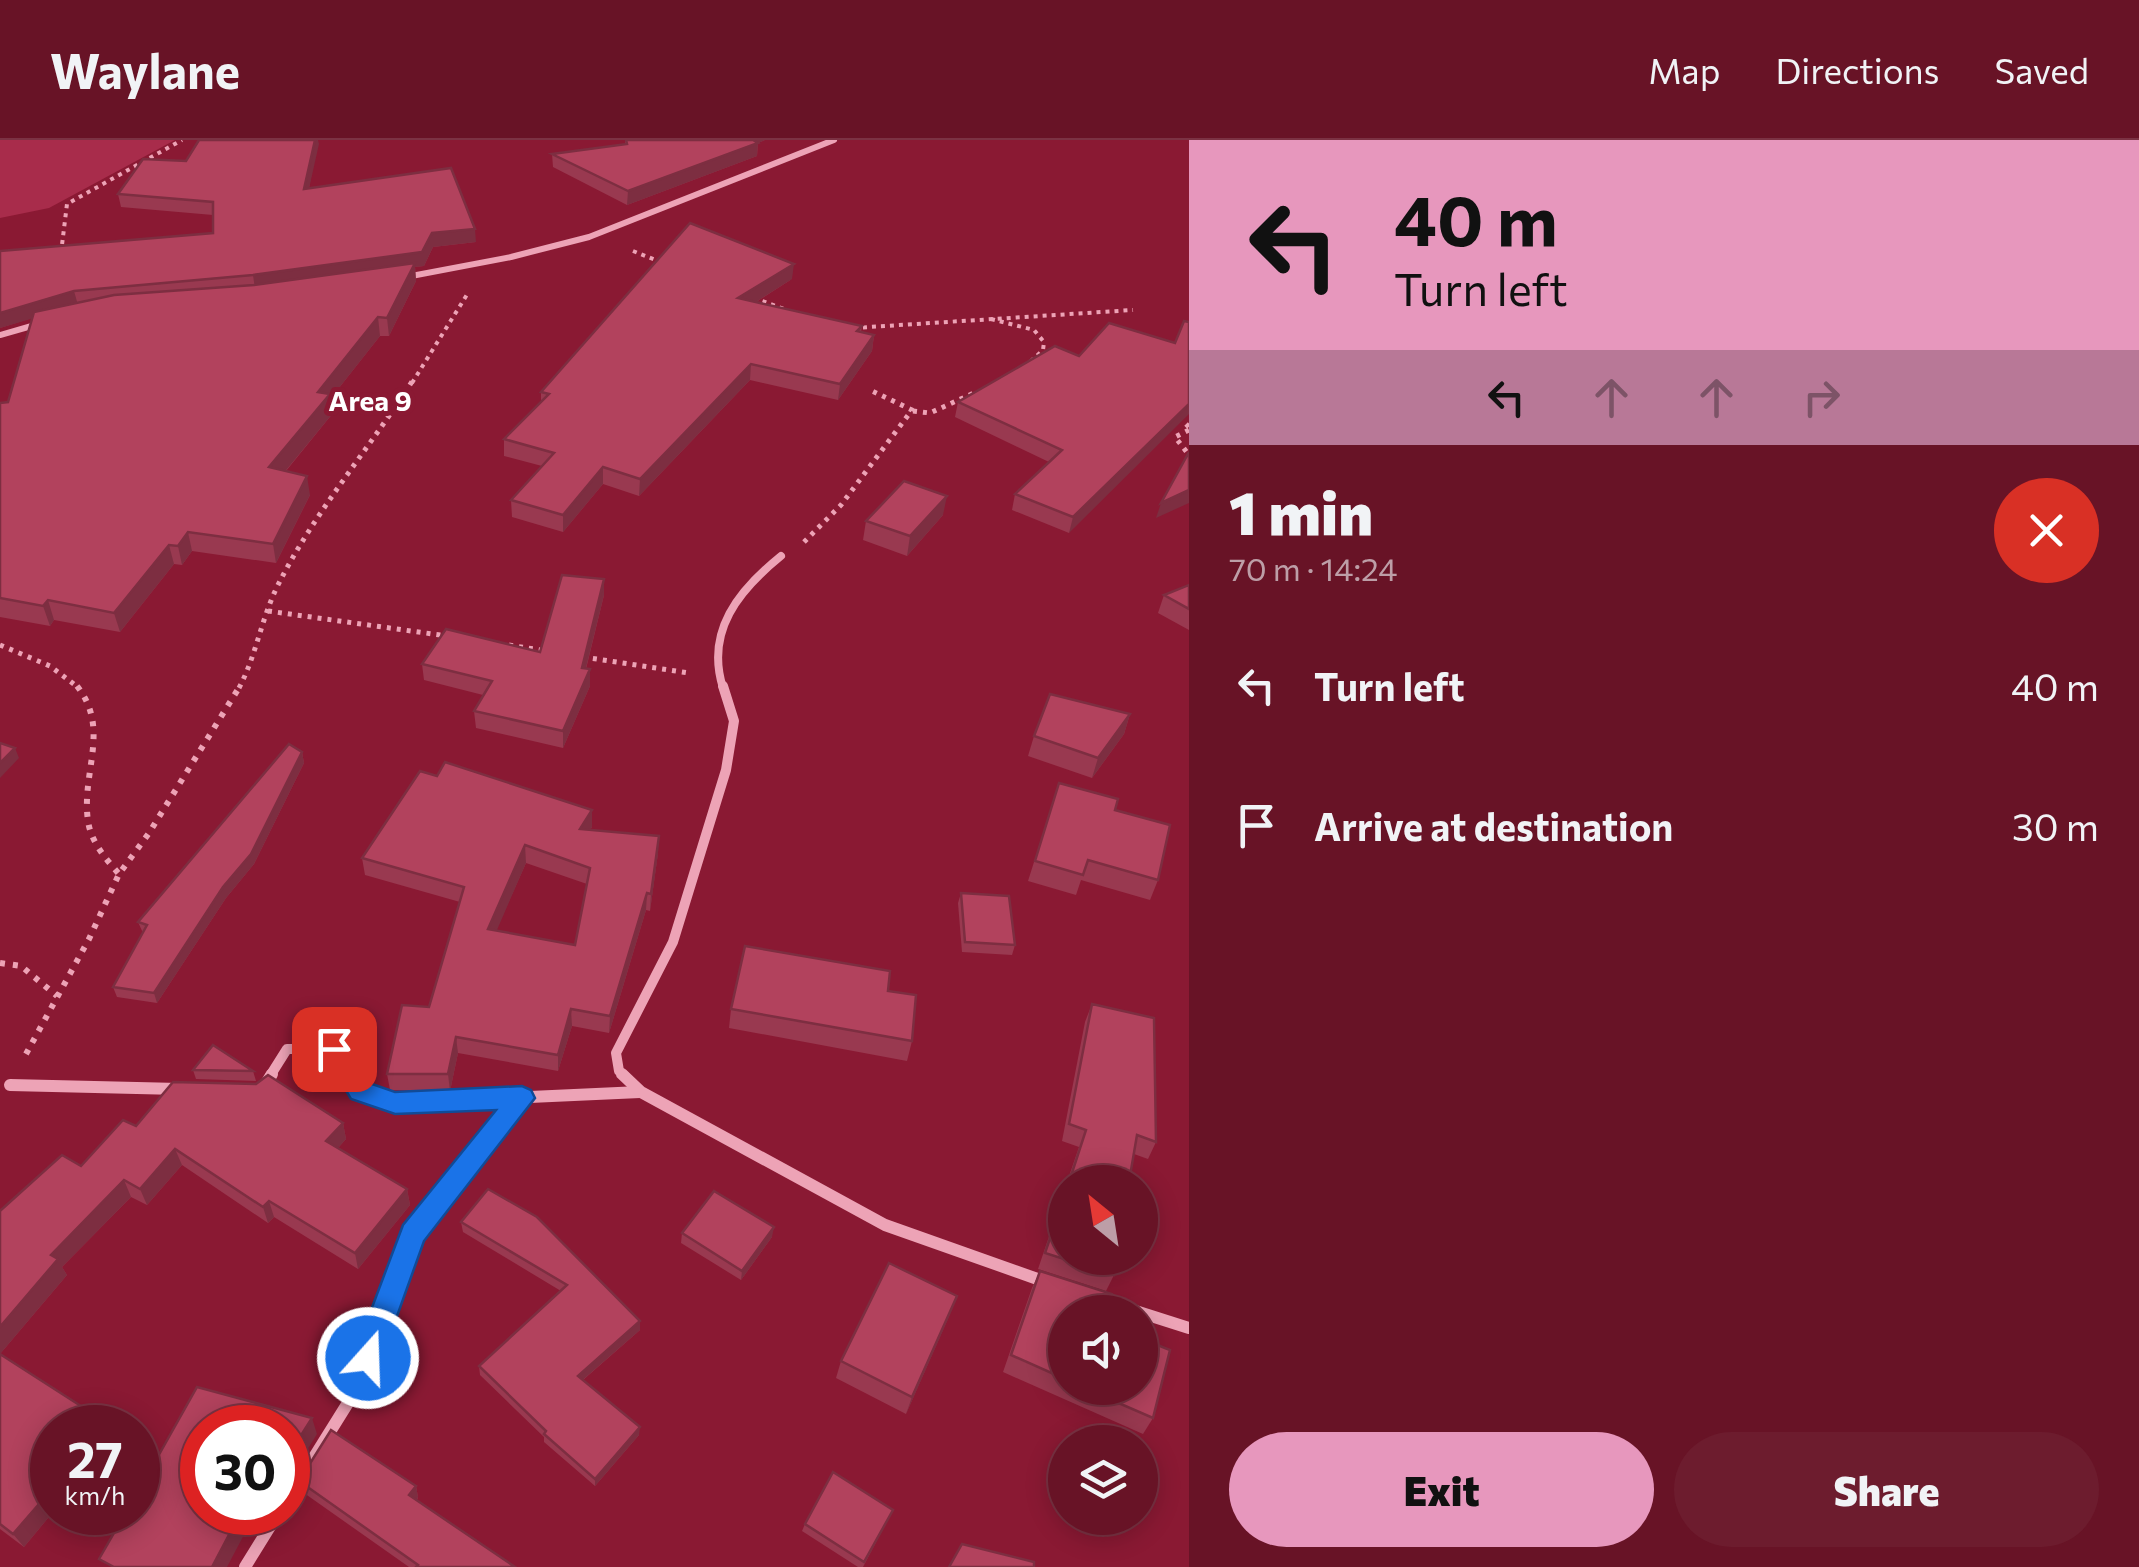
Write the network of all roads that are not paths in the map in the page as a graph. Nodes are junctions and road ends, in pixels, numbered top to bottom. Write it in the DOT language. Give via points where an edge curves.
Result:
graph roads {
  1 [pos="834,140"];
  2 [pos="404,278"];
  3 [pos="56,319"];
  4 [pos="0,335"];
  5 [pos="781,556"];
  6 [pos="10,1086"];
  7 [pos="203,1090"];
  8 [pos="242,1090"];
  9 [pos="640,1092"];
  10 [pos="522,1098"];
  11 [pos="1056,1286"];
  12 [pos="1158,1318"];
  13 [pos="1189,1328"];
  14 [pos="310,1464"];
  15 [pos="265,1535"];
  16 [pos="245,1567"];
  1 -- 2 [label="street" via="590,235 482,266"];
  3 -- 4 [label="street"];
  5 -- 9 [label="street" via="749,582 724,621 717,650 734,721 726,770 673,942 616,1054 619,1071"];
  6 -- 7 [label="street"];
  8 -- 10 [label="street" via="261,1091 288,1049 334,1049 360,1092 395,1103"];
  9 -- 10 [label="street"];
  9 -- 11 [label="street" via="885,1225"];
  10 -- 14 [label="street" via="413,1234 356,1390"];
  12 -- 13 [label="street"];
  15 -- 16 [label="street"];
}
